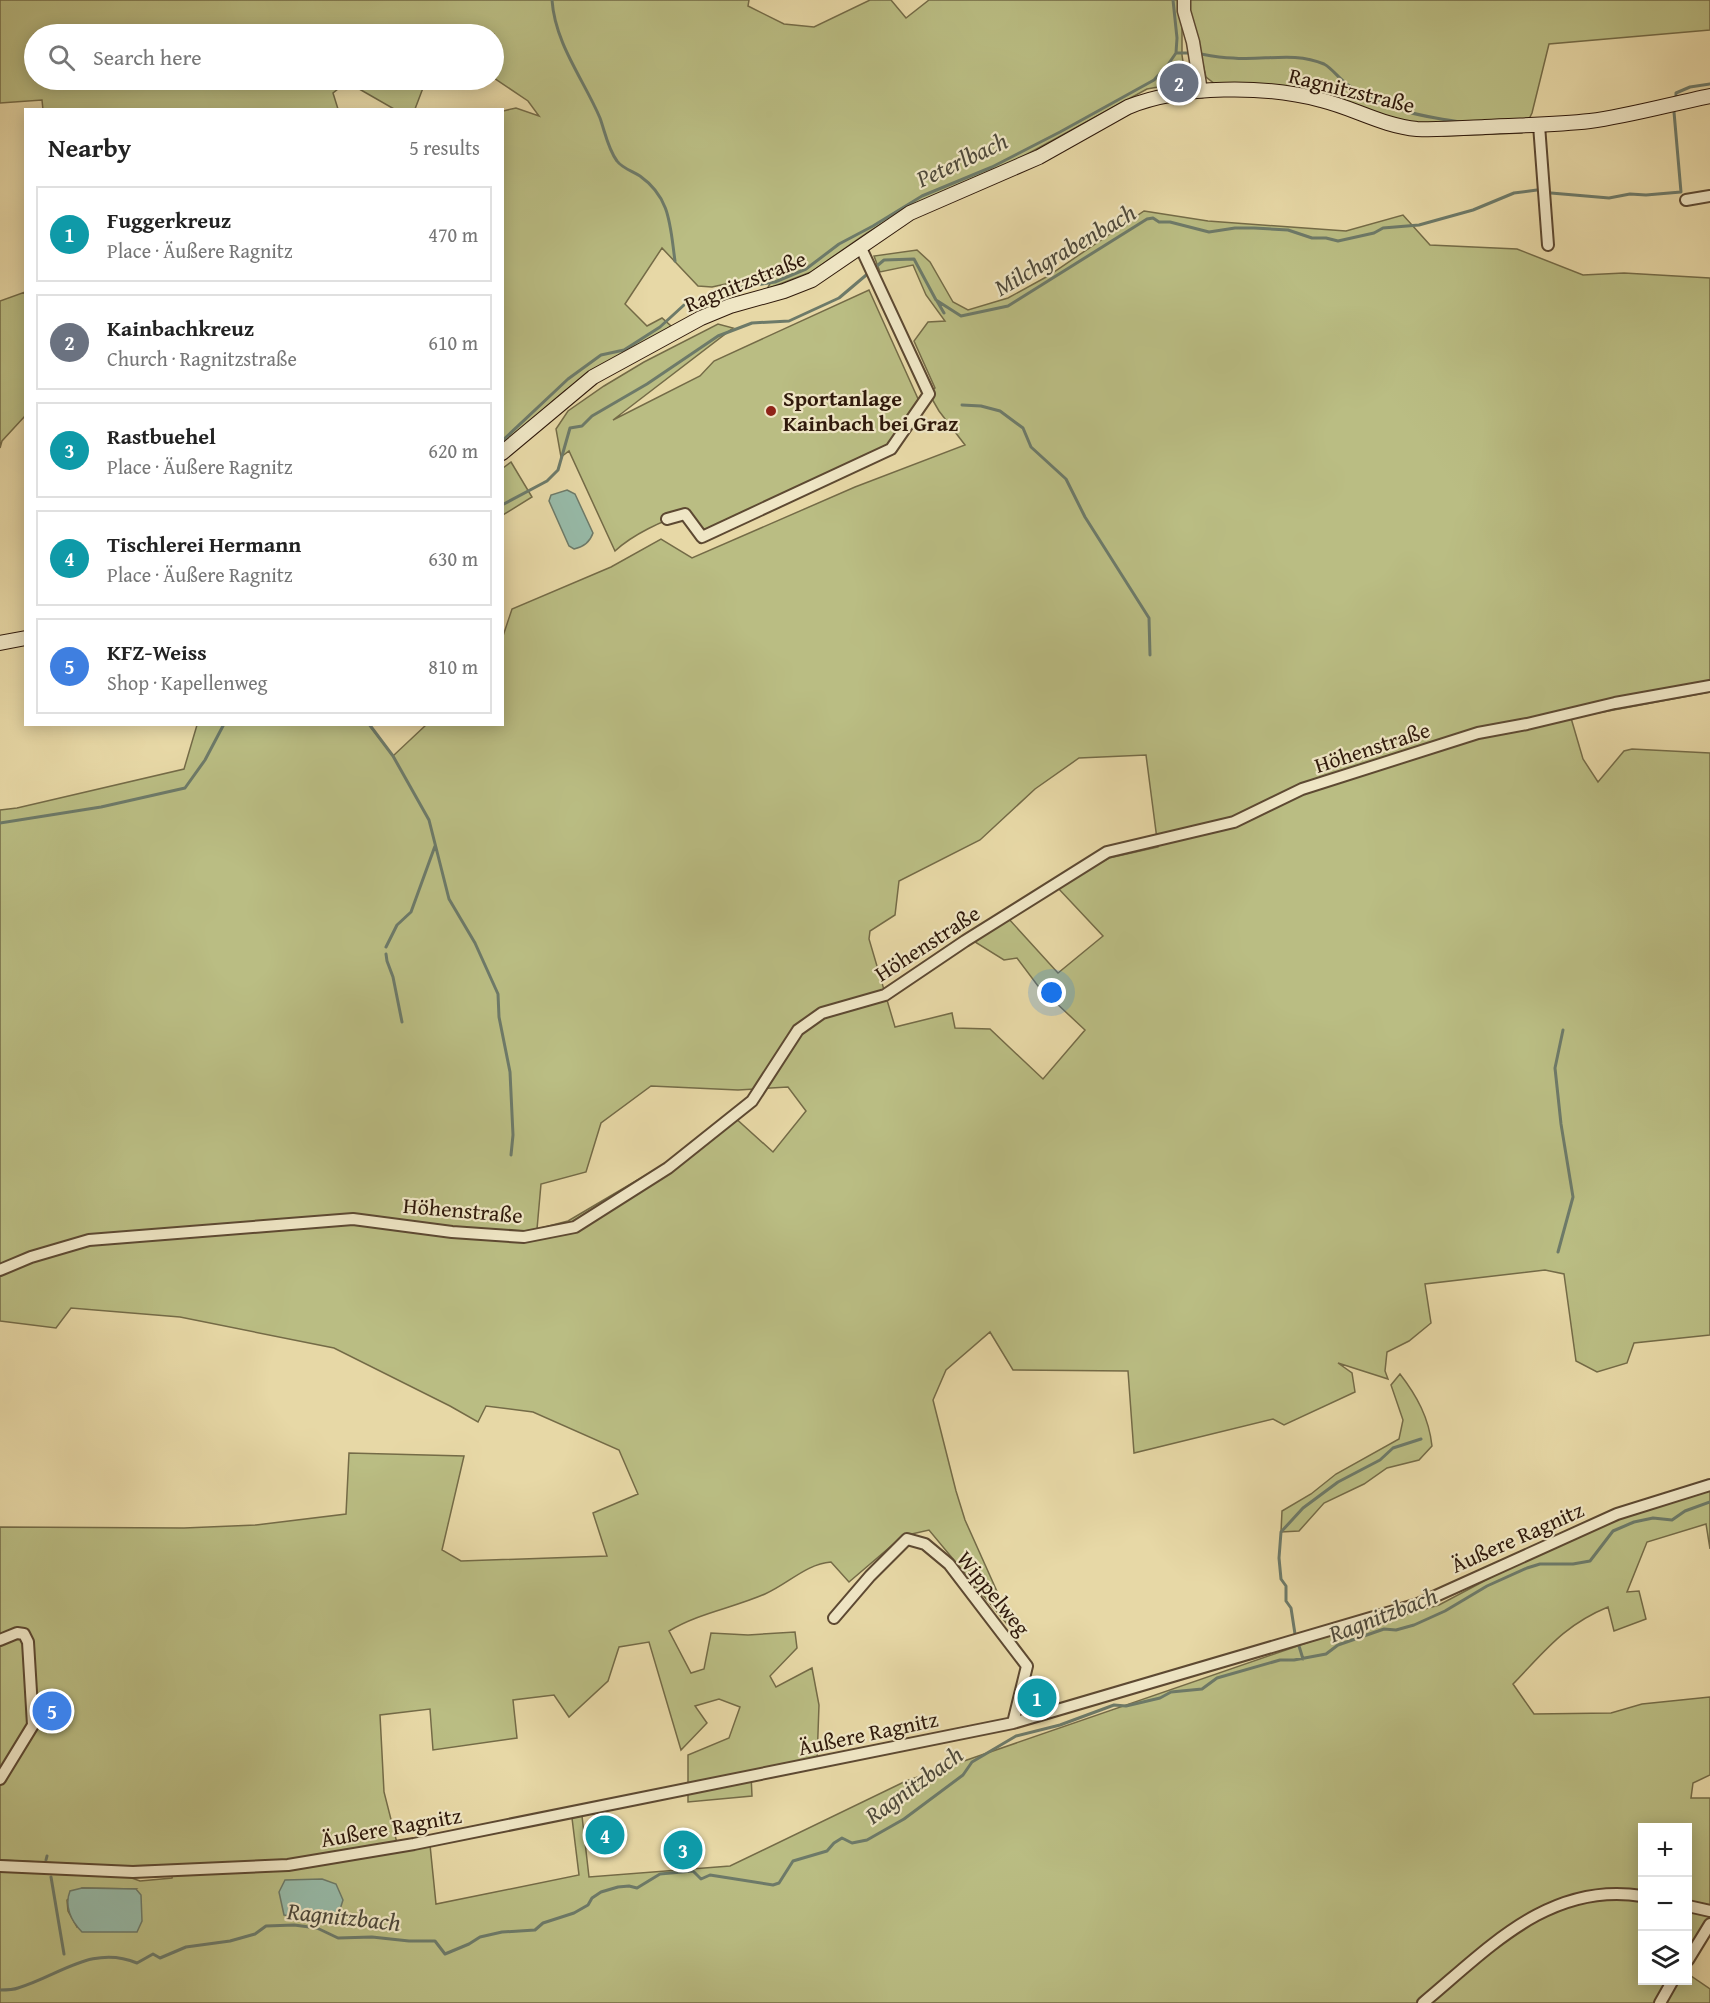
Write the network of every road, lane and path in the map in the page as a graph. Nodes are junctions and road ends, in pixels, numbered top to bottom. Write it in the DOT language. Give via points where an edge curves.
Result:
graph roads {
  1 [pos="1184,0"];
  2 [pos="1201,91"];
  3 [pos="1710,96"];
  4 [pos="1539,125"];
  5 [pos="1710,196"];
  6 [pos="1686,200"];
  7 [pos="1548,245"];
  8 [pos="860,246"];
  9 [pos="504,451"];
  10 [pos="667,519"];
  11 [pos="24,638"];
  12 [pos="0,643"];
  13 [pos="1710,686"];
  14 [pos="0,1270"];
  15 [pos="1710,1485"];
  16 [pos="834,1618"];
  17 [pos="0,1640"];
  18 [pos="1013,1724"];
  19 [pos="0,1779"];
  20 [pos="0,1866"];
  21 [pos="1638,1895"];
  22 [pos="1692,1907"];
  23 [pos="1710,1911"];
  24 [pos="1710,1924"];
  25 [pos="1692,1953"];
  26 [pos="1670,1985"];
  27 [pos="1423,2003"];
  28 [pos="1660,2003"];
  1 -- 2 [label="street"];
  2 -- 4 [label="main road, Ragnitzstraße" via="1278,92 1322,100 1416,129"];
  2 -- 8 [label="main road, Ragnitzstraße" via="1128,107 1040,157 910,213"];
  3 -- 4 [label="main road, Ragnitzstraße" via="1592,121"];
  4 -- 7 [label="street"];
  5 -- 6 [label="street"];
  8 -- 9 [label="main road, Ragnitzstraße" via="812,280 730,306 593,377"];
  8 -- 10 [label="street" via="929,394 891,449 702,537 685,514"];
  11 -- 12 [label="main road"];
  13 -- 14 [label="street, Höhenstraße" via="1478,733 1302,789 1234,822 1107,852 885,995 822,1013 798,1030 752,1101 668,1168 575,1227 524,1237 353,1219 89,1240"];
  15 -- 18 [label="street, Äußere Ragnitz" via="1617,1514 1418,1604"];
  16 -- 18 [label="street, Wippelweg" via="907,1539 925,1544 949,1564 1027,1665"];
  17 -- 19 [label="street" via="17,1633 24,1634 28,1642 33,1725"];
  18 -- 20 [label="street, Äußere Ragnitz" via="414,1844 288,1865 133,1872"];
  21 -- 27 [label="street" via="1592,1895 1523,1921"];
  22 -- 23 [label="street"];
  24 -- 25 [label="street"];
  26 -- 28 [label="street"];
}
